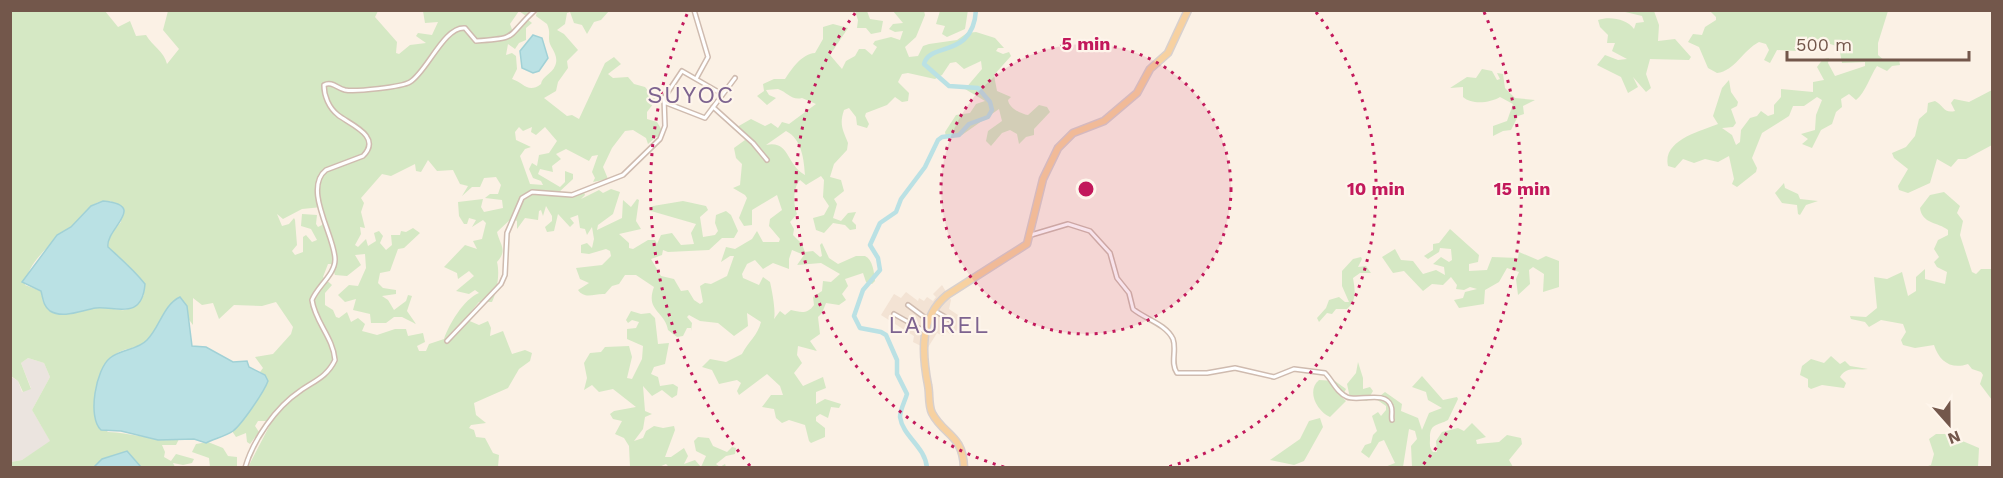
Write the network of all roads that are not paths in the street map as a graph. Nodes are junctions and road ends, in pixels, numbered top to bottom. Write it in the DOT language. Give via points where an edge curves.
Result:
graph roads {
  1 [pos="535,10"];
  2 [pos="694,10"];
  3 [pos="1188,10"];
  4 [pos="697,77"];
  5 [pos="735,78"];
  6 [pos="722,94"];
  7 [pos="664,102"];
  8 [pos="713,107"];
  9 [pos="767,160"];
  10 [pos="1031,235"];
  11 [pos="908,305"];
  12 [pos="935,311"];
  13 [pos="894,314"];
  14 [pos="930,321"];
  15 [pos="952,321"];
  16 [pos="926,332"];
  17 [pos="447,341"];
  18 [pos="1392,420"];
  19 [pos="245,468"];
  20 [pos="964,468"];
  1 -- 19 [label="street" via="507,39 478,41 465,28 459,29 406,84 346,90 324,85 331,108 360,127 368,141 363,156 323,172 318,186 335,260 312,300 335,360 322,378 297,392 273,417"];
  2 -- 4 [label="street" via="708,57"];
  3 -- 10 [label="main road" via="1168,53 1150,69 1137,93 1104,121 1072,133 1058,148 1043,179"];
  4 -- 6 [label="street"];
  4 -- 7 [label="street" via="681,72"];
  5 -- 6 [label="street"];
  6 -- 8 [label="street"];
  7 -- 8 [label="street" via="704,118"];
  7 -- 17 [label="street" via="660,139 618,178 572,195 532,192 522,198 506,237 504,279"];
  8 -- 9 [label="street"];
  10 -- 12 [label="main road" via="1026,245 944,297"];
  10 -- 18 [label="street" via="1068,224 1093,234 1111,255 1113,269 1130,294 1133,309 1170,334 1177,373 1235,368 1274,377 1289,370 1310,369 1325,373 1336,389 1349,397 1374,397 1388,402"];
  11 -- 14 [label="street"];
  12 -- 14 [label="main road"];
  12 -- 15 [label="street"];
  13 -- 16 [label="street"];
  14 -- 16 [label="main road"];
  16 -- 20 [label="main road" via="922,354 931,409 957,441"];
}
